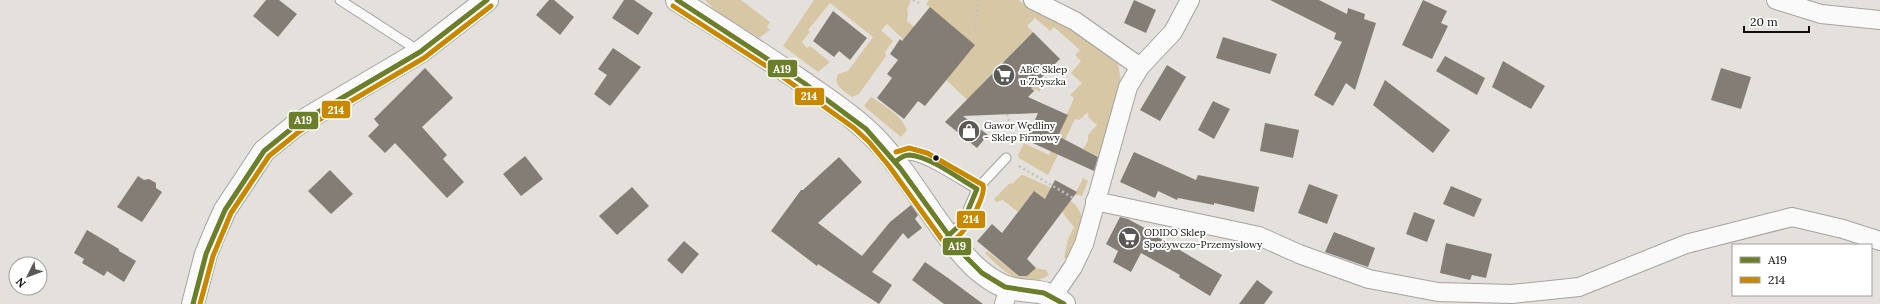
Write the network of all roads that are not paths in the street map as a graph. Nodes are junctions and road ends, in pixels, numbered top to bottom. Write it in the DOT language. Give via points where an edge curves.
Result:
graph roads {
  1 [pos="340,0"];
  2 [pos="487,0"];
  3 [pos="677,0"];
  4 [pos="1033,0"];
  5 [pos="1190,0"];
  6 [pos="1776,0"];
  7 [pos="1880,20"];
  8 [pos="420,52"];
  9 [pos="1140,67"];
  10 [pos="1006,158"];
  11 [pos="895,162"];
  12 [pos="977,189"];
  13 [pos="1087,201"];
  14 [pos="948,236"];
  15 [pos="1880,241"];
  16 [pos="1007,296"];
  17 [pos="1059,300"];
  18 [pos="193,304"];
  1 -- 8 [label="lane"];
  2 -- 8 [label="street"];
  3 -- 11 [label="street" via="835,105 874,137"];
  4 -- 9 [label="street" via="1074,21"];
  5 -- 9 [label="street" via="1173,32"];
  6 -- 7 [label="street" via="1821,14"];
  8 -- 18 [label="street" via="296,125 264,151 225,210 206,254"];
  9 -- 13 [label="street" via="1128,88"];
  10 -- 12 [label="lane"];
  11 -- 12 [label="lane" via="901,156 919,158"];
  11 -- 14 [label="street"];
  12 -- 14 [label="lane" via="963,222"];
  13 -- 15 [label="street" via="1259,236 1299,254 1370,279 1438,292 1512,294 1579,287 1686,244 1792,217"];
  13 -- 17 [label="street" via="1084,244"];
  14 -- 16 [label="street" via="974,266 997,283"];
  16 -- 17 [label="street" via="1034,290"];
}
